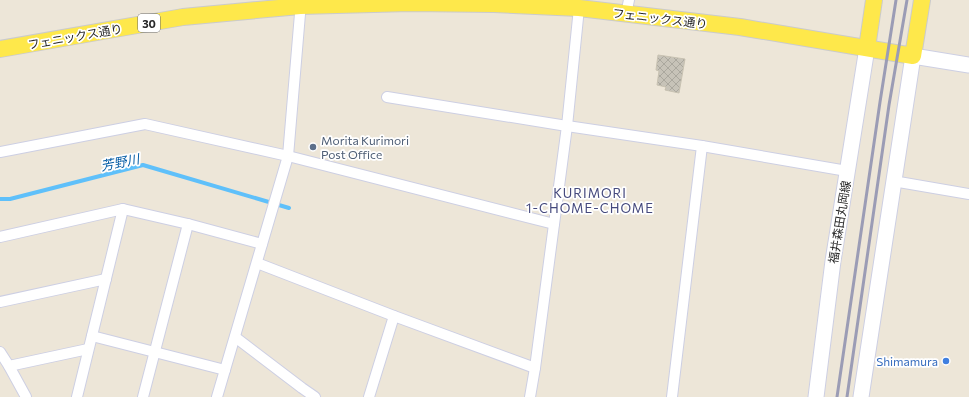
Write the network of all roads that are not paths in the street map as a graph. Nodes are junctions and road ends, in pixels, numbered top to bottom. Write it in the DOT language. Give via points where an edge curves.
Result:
graph roads {
  1 [pos="874,0"];
  2 [pos="922,0"];
  3 [pos="300,3"];
  4 [pos="627,7"];
  5 [pos="579,8"];
  6 [pos="867,48"];
  7 [pos="0,49"];
  8 [pos="913,56"];
  9 [pos="969,65"];
  10 [pos="386,97"];
  11 [pos="567,126"];
  12 [pos="702,146"];
  13 [pos="0,152"];
  14 [pos="288,156"];
  15 [pos="847,170"];
  16 [pos="893,181"];
  17 [pos="969,194"];
  18 [pos="123,209"];
  19 [pos="188,224"];
  20 [pos="554,224"];
  21 [pos="0,237"];
  22 [pos="262,244"];
  23 [pos="257,263"];
  24 [pos="106,279"];
  25 [pos="0,302"];
  26 [pos="394,316"];
  27 [pos="92,336"];
  28 [pos="235,338"];
  29 [pos="88,349"];
  30 [pos="0,352"];
  31 [pos="154,352"];
  32 [pos="9,366"];
  33 [pos="535,368"];
  34 [pos="225,370"];
  35 [pos="300,393"];
  36 [pos="26,397"];
  37 [pos="77,397"];
  38 [pos="143,397"];
  39 [pos="217,397"];
  40 [pos="314,397"];
  41 [pos="368,397"];
  42 [pos="530,397"];
  43 [pos="672,397"];
  44 [pos="816,397"];
  45 [pos="861,397"];
  1 -- 6 [label="main road"];
  2 -- 8 [label="main road"];
  3 -- 5 [label="main road, フェニックス通り / 30" via="494,4"];
  3 -- 7 [label="main road, フェニックス通り / 30" via="183,17"];
  3 -- 14 [label="street"];
  4 -- 5 [label="main road, フェニックス通り / 30"];
  4 -- 6 [label="main road, フェニックス通り / 30"];
  5 -- 11 [label="street"];
  6 -- 8 [label="main road, 30"];
  6 -- 15 [label="main road, 福井森田丸岡線"];
  8 -- 9 [label="main road"];
  8 -- 16 [label="main road"];
  10 -- 11 [label="street"];
  11 -- 12 [label="street"];
  11 -- 20 [label="street"];
  12 -- 15 [label="street"];
  12 -- 43 [label="street"];
  13 -- 14 [label="street" via="144,124"];
  14 -- 20 [label="street"];
  14 -- 22 [label="street"];
  15 -- 44 [label="main road, 福井森田丸岡線"];
  16 -- 17 [label="street"];
  16 -- 45 [label="main road"];
  18 -- 19 [label="street"];
  18 -- 21 [label="street"];
  18 -- 24 [label="street"];
  19 -- 22 [label="street"];
  19 -- 31 [label="street"];
  20 -- 33 [label="street"];
  22 -- 23 [label="street"];
  23 -- 26 [label="street"];
  23 -- 28 [label="street"];
  24 -- 25 [label="street"];
  24 -- 27 [label="street"];
  26 -- 33 [label="street"];
  26 -- 41 [label="street"];
  27 -- 29 [label="street"];
  27 -- 31 [label="street"];
  28 -- 34 [label="street"];
  28 -- 35 [label="street"];
  29 -- 32 [label="street"];
  29 -- 37 [label="street"];
  30 -- 32 [label="street"];
  31 -- 34 [label="street"];
  31 -- 38 [label="street"];
  32 -- 36 [label="street"];
  33 -- 42 [label="street"];
  34 -- 39 [label="street"];
  35 -- 40 [label="street"];
}
